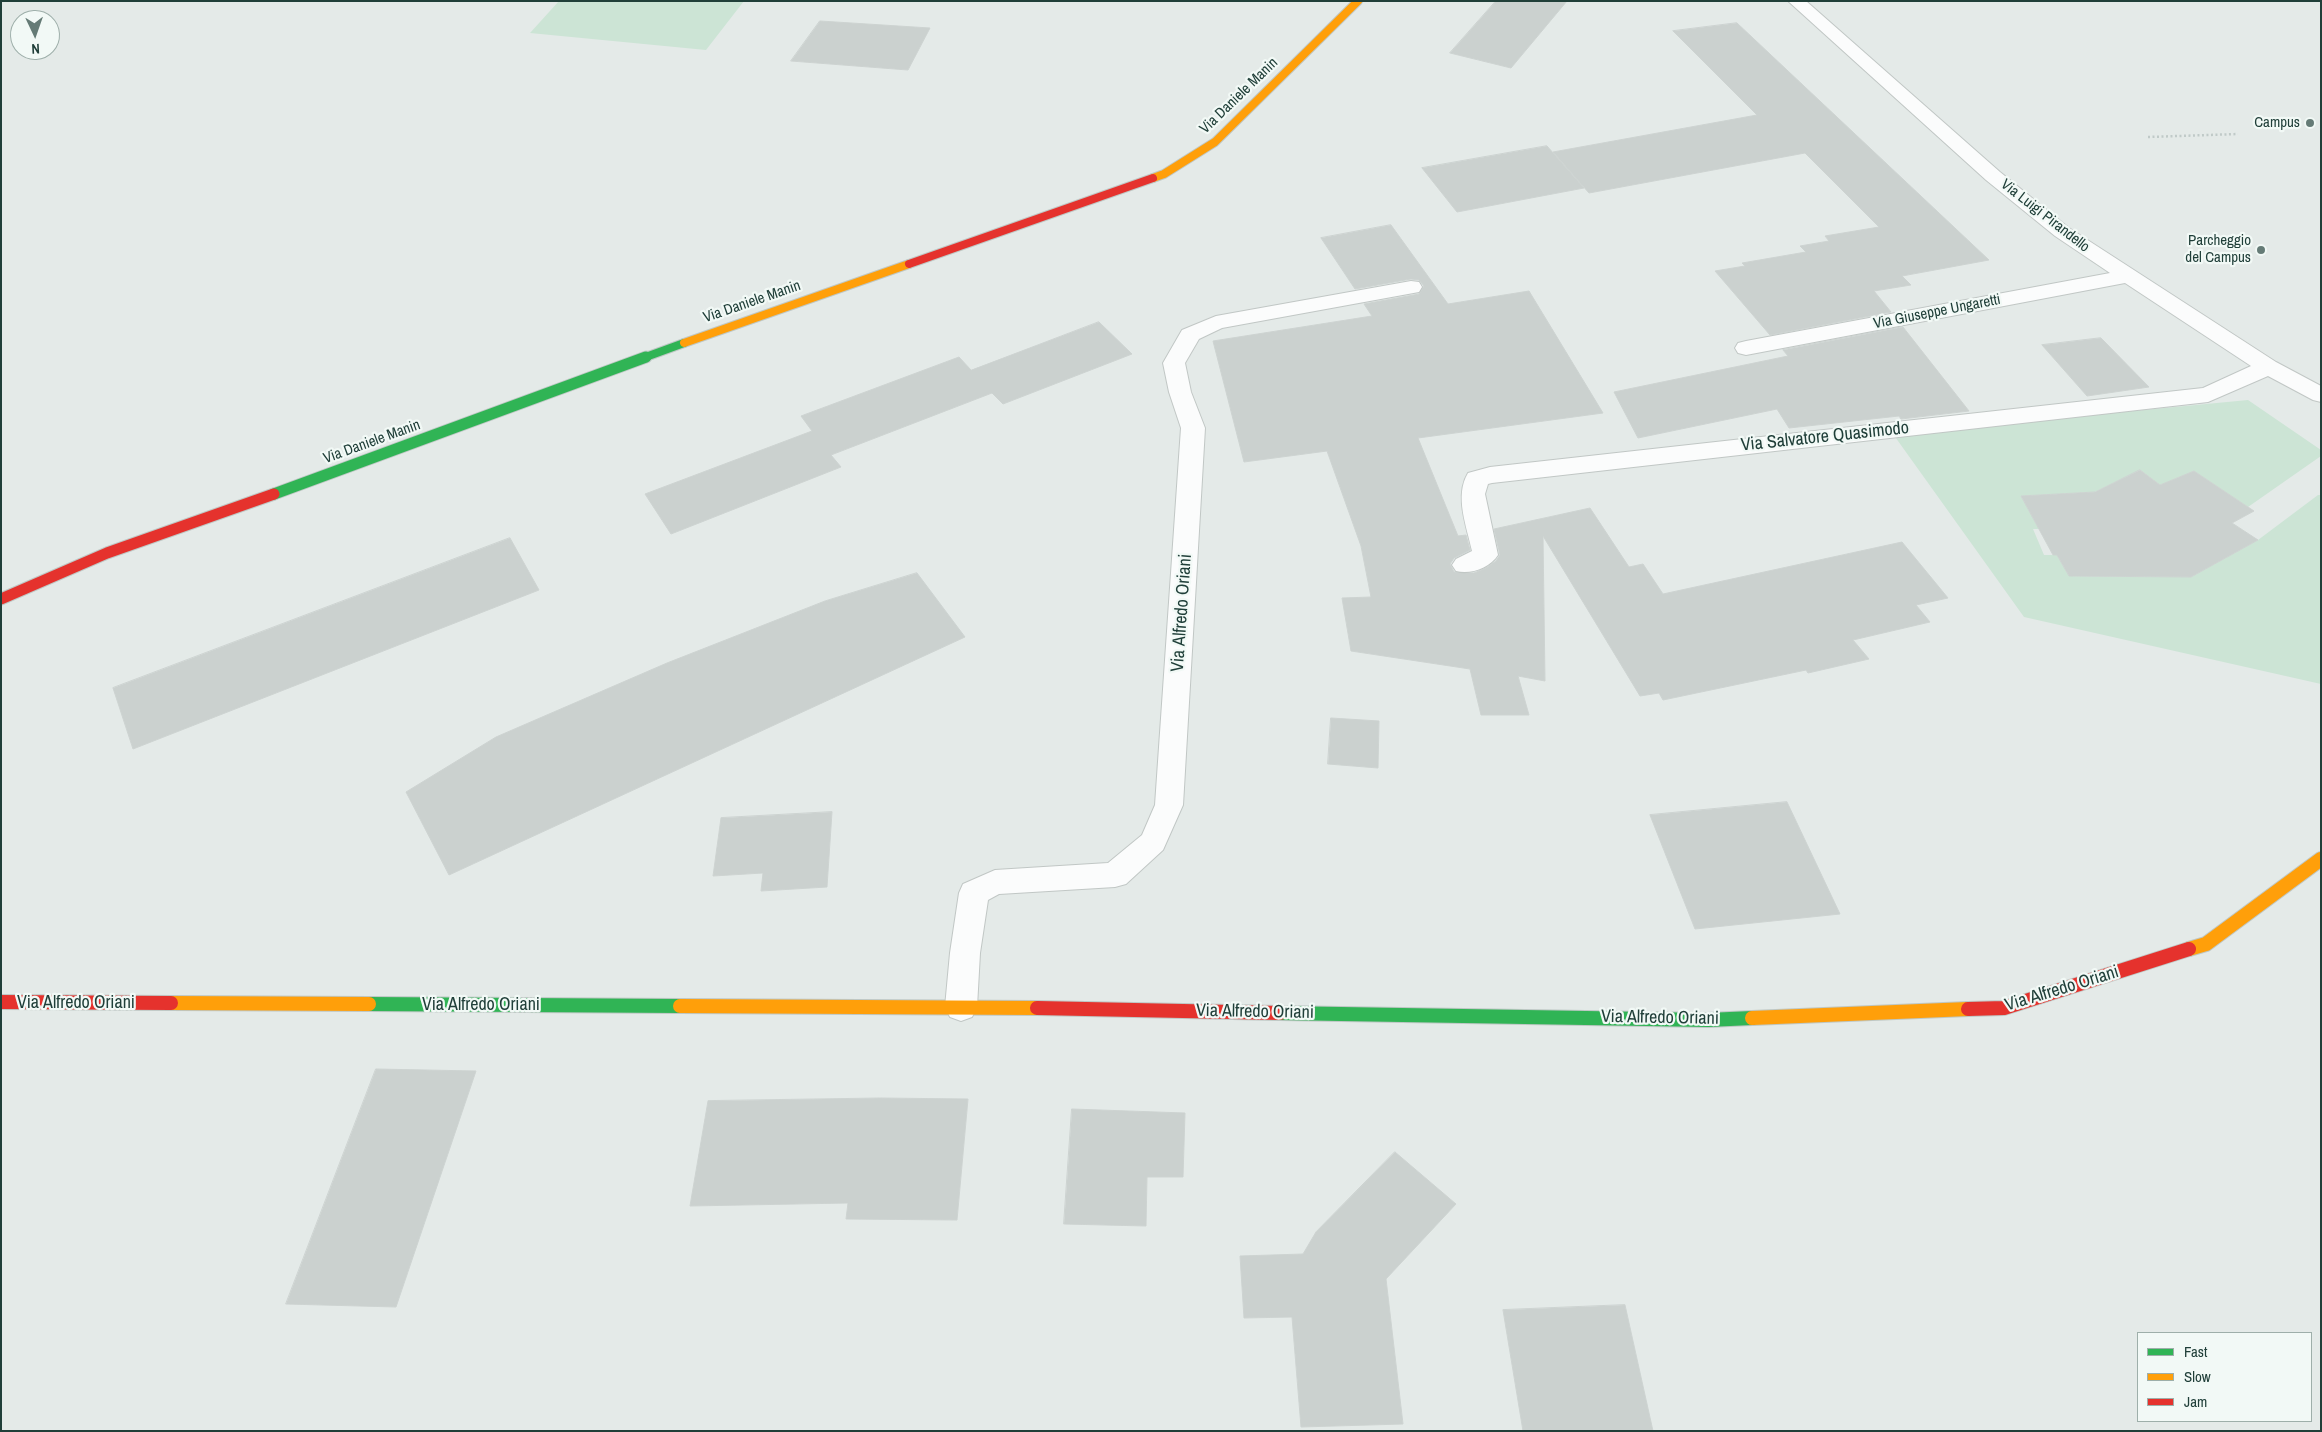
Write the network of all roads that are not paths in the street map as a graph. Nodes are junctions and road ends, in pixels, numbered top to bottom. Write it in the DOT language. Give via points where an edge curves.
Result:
graph roads {
  1 [pos="1358,1"];
  2 [pos="1796,1"];
  3 [pos="2127,276"];
  4 [pos="1411,287"];
  5 [pos="1746,348"];
  6 [pos="2268,368"];
  7 [pos="2321,395"];
  8 [pos="107,552"];
  9 [pos="54,564"];
  10 [pos="1465,565"];
  11 [pos="1,599"];
  12 [pos="2321,859"];
  13 [pos="1,1002"];
  14 [pos="961,1007"];
  1 -- 8 [label="main road, Via Daniele Manin" via="1215,142 1164,174 719,330 248,504"];
  2 -- 3 [label="street, Via Luigi Pirandello" via="1993,176 2062,232"];
  3 -- 5 [label="street, Via Giuseppe Ungaretti"];
  3 -- 6 [label="street, Via Luigi Pirandello"];
  4 -- 14 [label="street, Via Alfredo Oriani" via="1216,323 1190,334 1174,363 1193,428 1169,805 1153,842 1115,875 995,882 974,893"];
  6 -- 7 [label="street, Via Luigi Pirandello"];
  6 -- 10 [label="street, Via Salvatore Quasimodo" via="2208,395 1490,475 1477,480 1473,494 1485,555"];
  8 -- 9 [label="main road, Via Daniele Manin"];
  8 -- 11 [label="main road, Via Daniele Manin"];
  12 -- 14 [label="main road, Via Alfredo Oriani" via="2206,944 2004,1008 1708,1020"];
  13 -- 14 [label="main road, Via Alfredo Oriani"];
}
